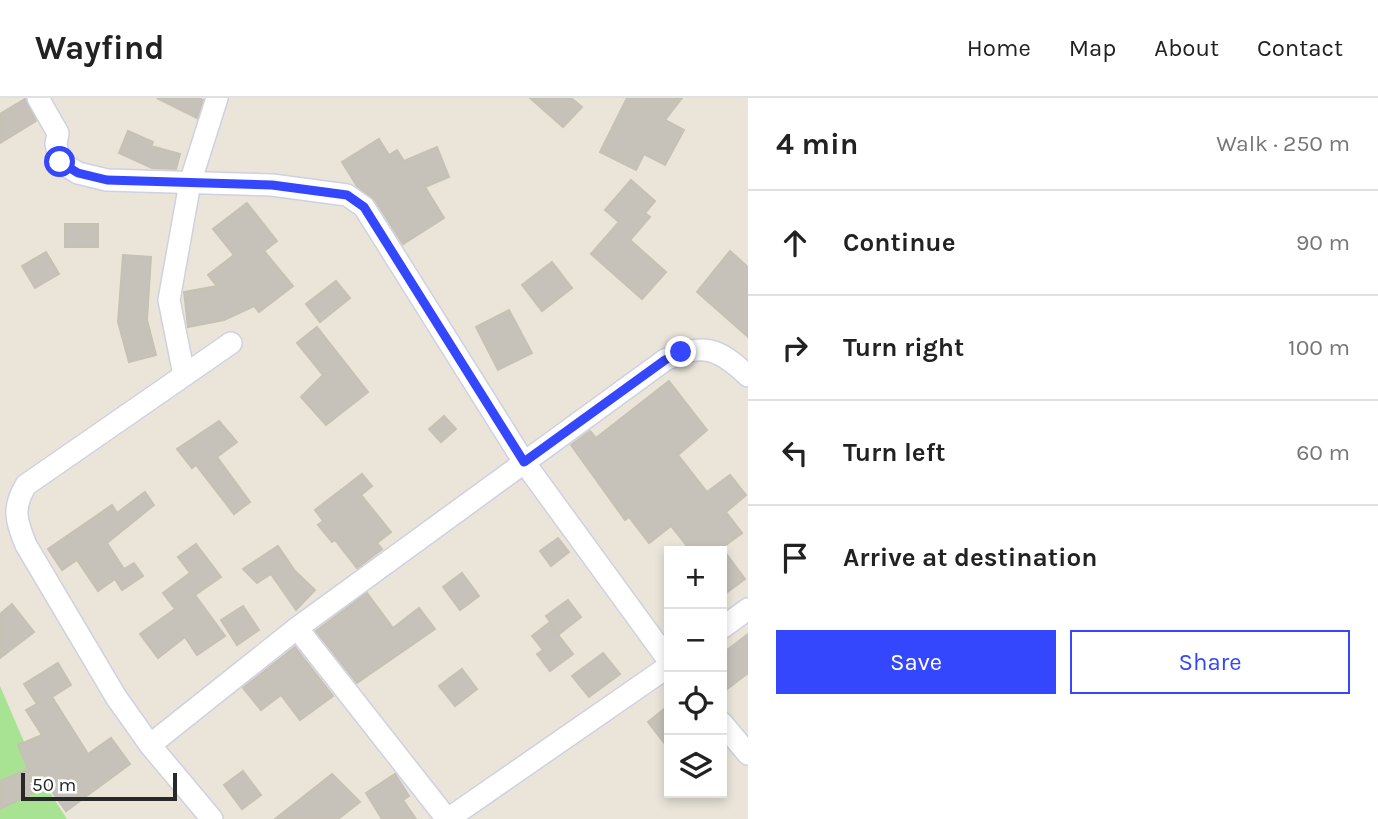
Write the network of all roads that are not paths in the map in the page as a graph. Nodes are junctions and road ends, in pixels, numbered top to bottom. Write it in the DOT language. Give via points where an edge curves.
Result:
graph roads {
  1 [pos="38,98"];
  2 [pos="217,98"];
  3 [pos="190,183"];
  4 [pos="231,343"];
  5 [pos="184,375"];
  6 [pos="748,376"];
  7 [pos="524,462"];
  8 [pos="8,515"];
  9 [pos="748,608"];
  10 [pos="727,624"];
  11 [pos="297,628"];
  12 [pos="664,657"];
  13 [pos="664,667"];
  14 [pos="727,729"];
  15 [pos="150,745"];
  16 [pos="748,754"];
  17 [pos="212,819"];
  18 [pos="447,819"];
  1 -- 3 [label="street" via="58,133 60,162 78,173 107,180"];
  2 -- 3 [label="street"];
  3 -- 5 [label="street" via="169,300"];
  3 -- 7 [label="street" via="272,185 347,195 364,207"];
  4 -- 5 [label="street"];
  5 -- 8 [label="street" via="26,485"];
  6 -- 7 [label="street" via="718,352 703,348 681,352"];
  7 -- 11 [label="street"];
  7 -- 12 [label="street"];
  8 -- 15 [label="street" via="116,697"];
  9 -- 10 [label="street"];
  11 -- 15 [label="street"];
  11 -- 18 [label="street"];
  13 -- 18 [label="street"];
  14 -- 16 [label="street"];
  15 -- 17 [label="street"];
}
